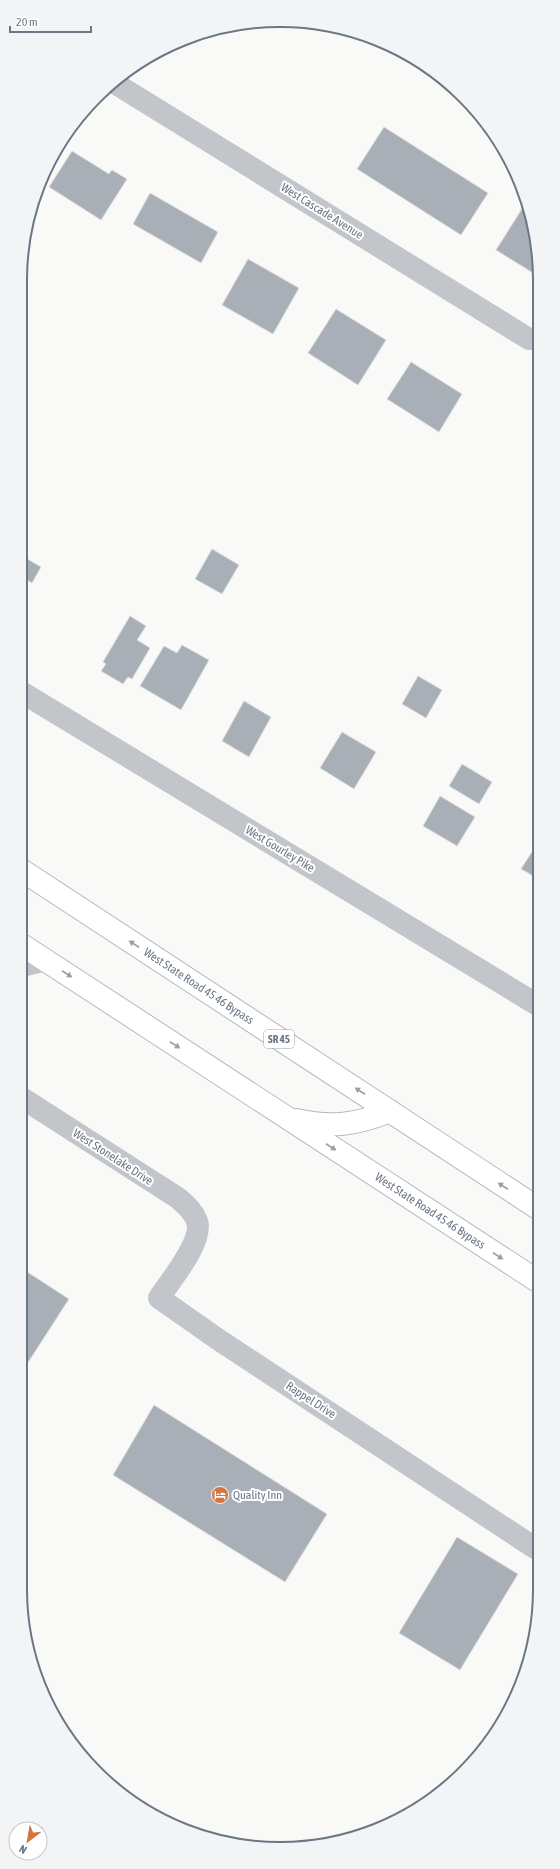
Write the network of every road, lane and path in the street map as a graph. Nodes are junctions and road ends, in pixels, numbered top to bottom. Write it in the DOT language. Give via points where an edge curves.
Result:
graph roads {
  1 [pos="118,85"];
  2 [pos="529,340"];
  3 [pos="27,695"];
  4 [pos="27,874"];
  5 [pos="27,948"];
  6 [pos="46,960"];
  7 [pos="27,965"];
  8 [pos="533,1002"];
  9 [pos="27,1101"];
  10 [pos="390,1111"];
  11 [pos="287,1118"];
  12 [pos="533,1205"];
  13 [pos="198,1222"];
  14 [pos="533,1278"];
  15 [pos="533,1547"];
  1 -- 2 [label="street, West Cascade Avenue"];
  3 -- 8 [label="street, West Gourley Pike"];
  10 -- 4 [label="highway, West State Road 45 46 Bypass / SR 45, one-way"];
  5 -- 6 [label="highway, West State Road 45 46 Bypass"];
  6 -- 7 [label="street"];
  6 -- 11 [label="highway, West State Road 45 46 Bypass, one-way"];
  9 -- 13 [label="street, West Stonelake Drive" via="178,1198 190,1208"];
  10 -- 11 [label="highway" via="365,1121 344,1125"];
  12 -- 10 [label="highway, West State Road 45 46 Bypass / SR 45, one-way"];
  11 -- 14 [label="highway, West State Road 45 46 Bypass, one-way"];
  13 -- 15 [label="street, Rappel Drive" via="198,1235 192,1249 159,1298 226,1345"];
}
